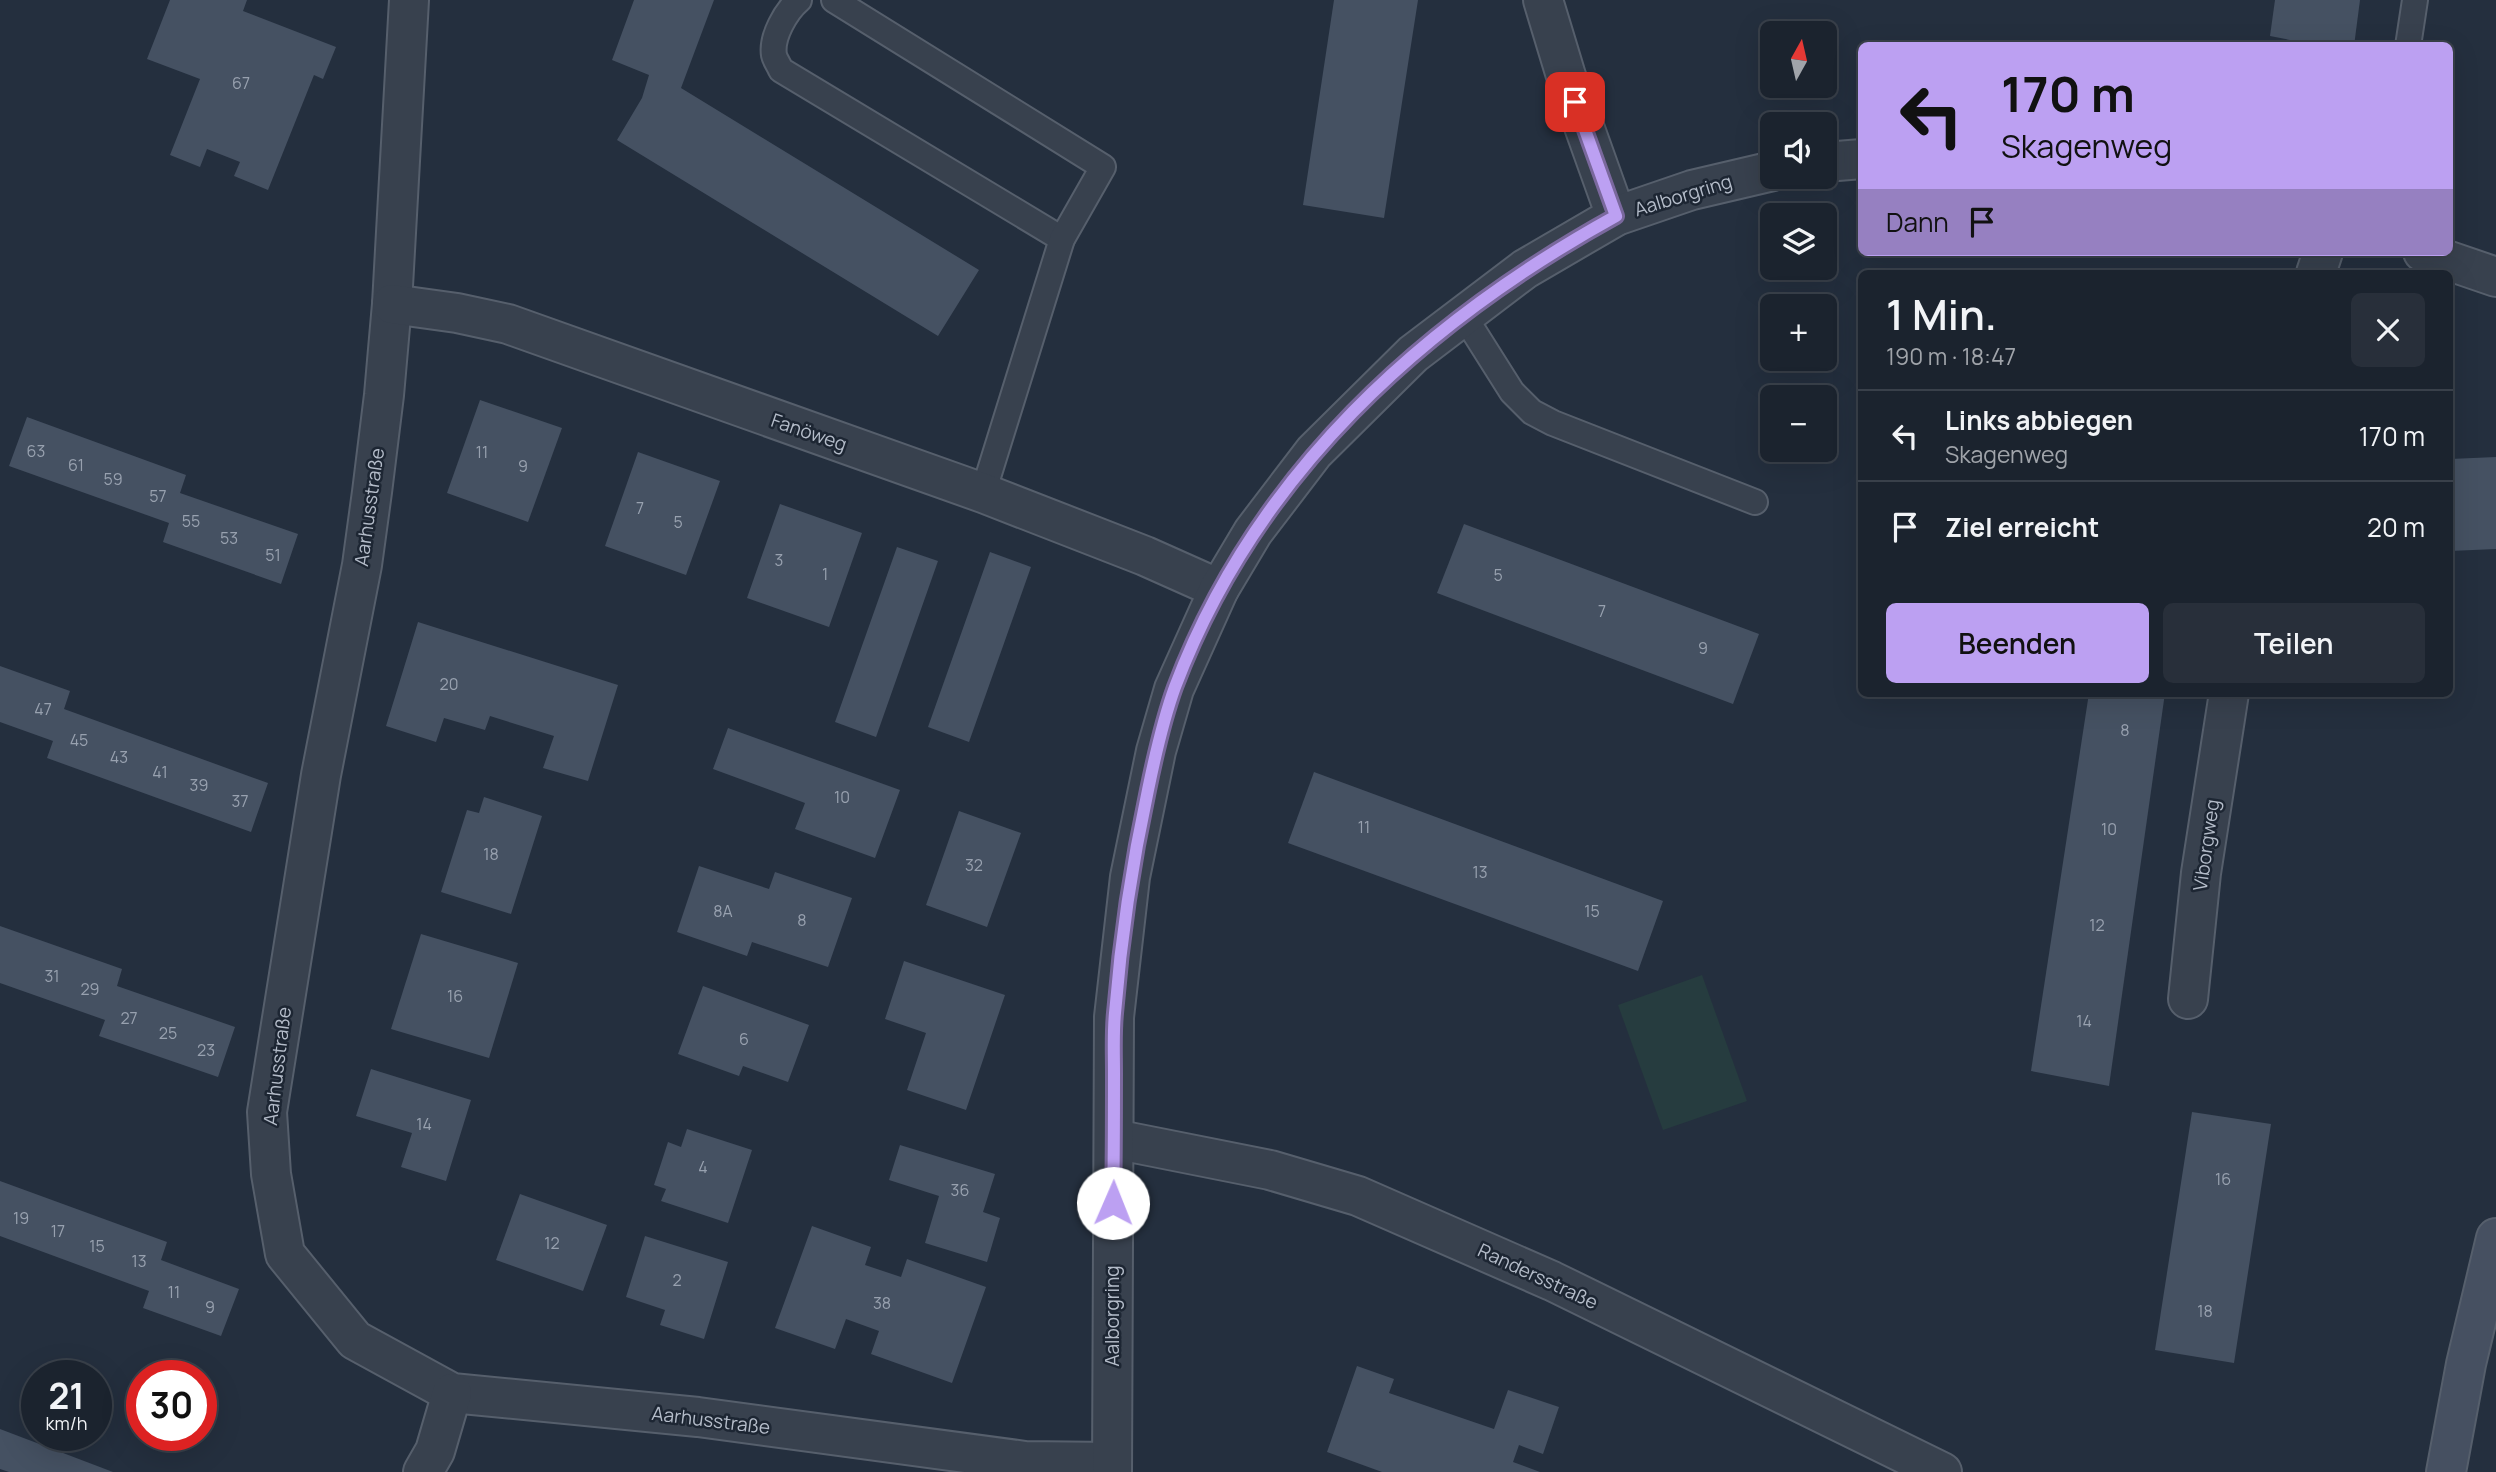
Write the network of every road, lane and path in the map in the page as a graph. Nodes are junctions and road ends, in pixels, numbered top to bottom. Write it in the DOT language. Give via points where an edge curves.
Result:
graph roads {
  1 [pos="409,0"];
  2 [pos="799,0"];
  3 [pos="834,0"];
  4 [pos="1543,0"];
  5 [pos="2415,0"];
  6 [pos="2409,42"];
  7 [pos="1858,159"];
  8 [pos="1837,161"];
  9 [pos="1760,174"];
  10 [pos="1616,216"];
  11 [pos="1062,239"];
  12 [pos="2435,256"];
  13 [pos="2496,277"];
  14 [pos="392,304"];
  15 [pos="1465,316"];
  16 [pos="983,493"];
  17 [pos="1755,502"];
  18 [pos="1219,589"];
  19 [pos="2229,697"];
  20 [pos="2188,999"];
  21 [pos="1114,1139"];
  22 [pos="2496,1238"];
  23 [pos="452,1393"];
  24 [pos="1112,1467"];
  25 [pos="423,1472"];
  26 [pos="1942,1472"];
  27 [pos="2446,1472"];
  1 -- 14 [label="street, Aarhusstraße"];
  2 -- 11 [label="lane" via="777,33 774,57 781,70"];
  3 -- 11 [label="lane" via="1103,167"];
  4 -- 10 [label="street"];
  5 -- 6 [label="lane"];
  7 -- 8 [label="street"];
  9 -- 10 [label="street, Aalborgring" via="1692,190"];
  10 -- 15 [label="street, Aalborgring" via="1525,270"];
  11 -- 16 [label="lane"];
  12 -- 13 [label="street"];
  14 -- 16 [label="street, Fanöweg" via="508,324"];
  14 -- 23 [label="street, Aarhusstraße" via="362,565 321,775 267,1112 269,1150 285,1254 355,1340"];
  15 -- 17 [label="lane" via="1512,392 1532,412"];
  15 -- 18 [label="street, Aalborgring" via="1413,354 1314,452 1252,533"];
  16 -- 18 [label="street, Fanöweg"];
  18 -- 21 [label="street, Aalborgring" via="1174,689 1136,840 1114,1017"];
  19 -- 20 [label="street, Viborgweg" via="2201,873"];
  21 -- 24 [label="street, Aalborgring"];
  21 -- 26 [label="street, Randersstraße" via="1270,1170 1358,1196 1552,1281"];
  22 -- 27 [label="main road"];
  23 -- 24 [label="street, Aarhusstraße" via="698,1417 1025,1461"];
  23 -- 25 [label="street" via="435,1451"];
}
